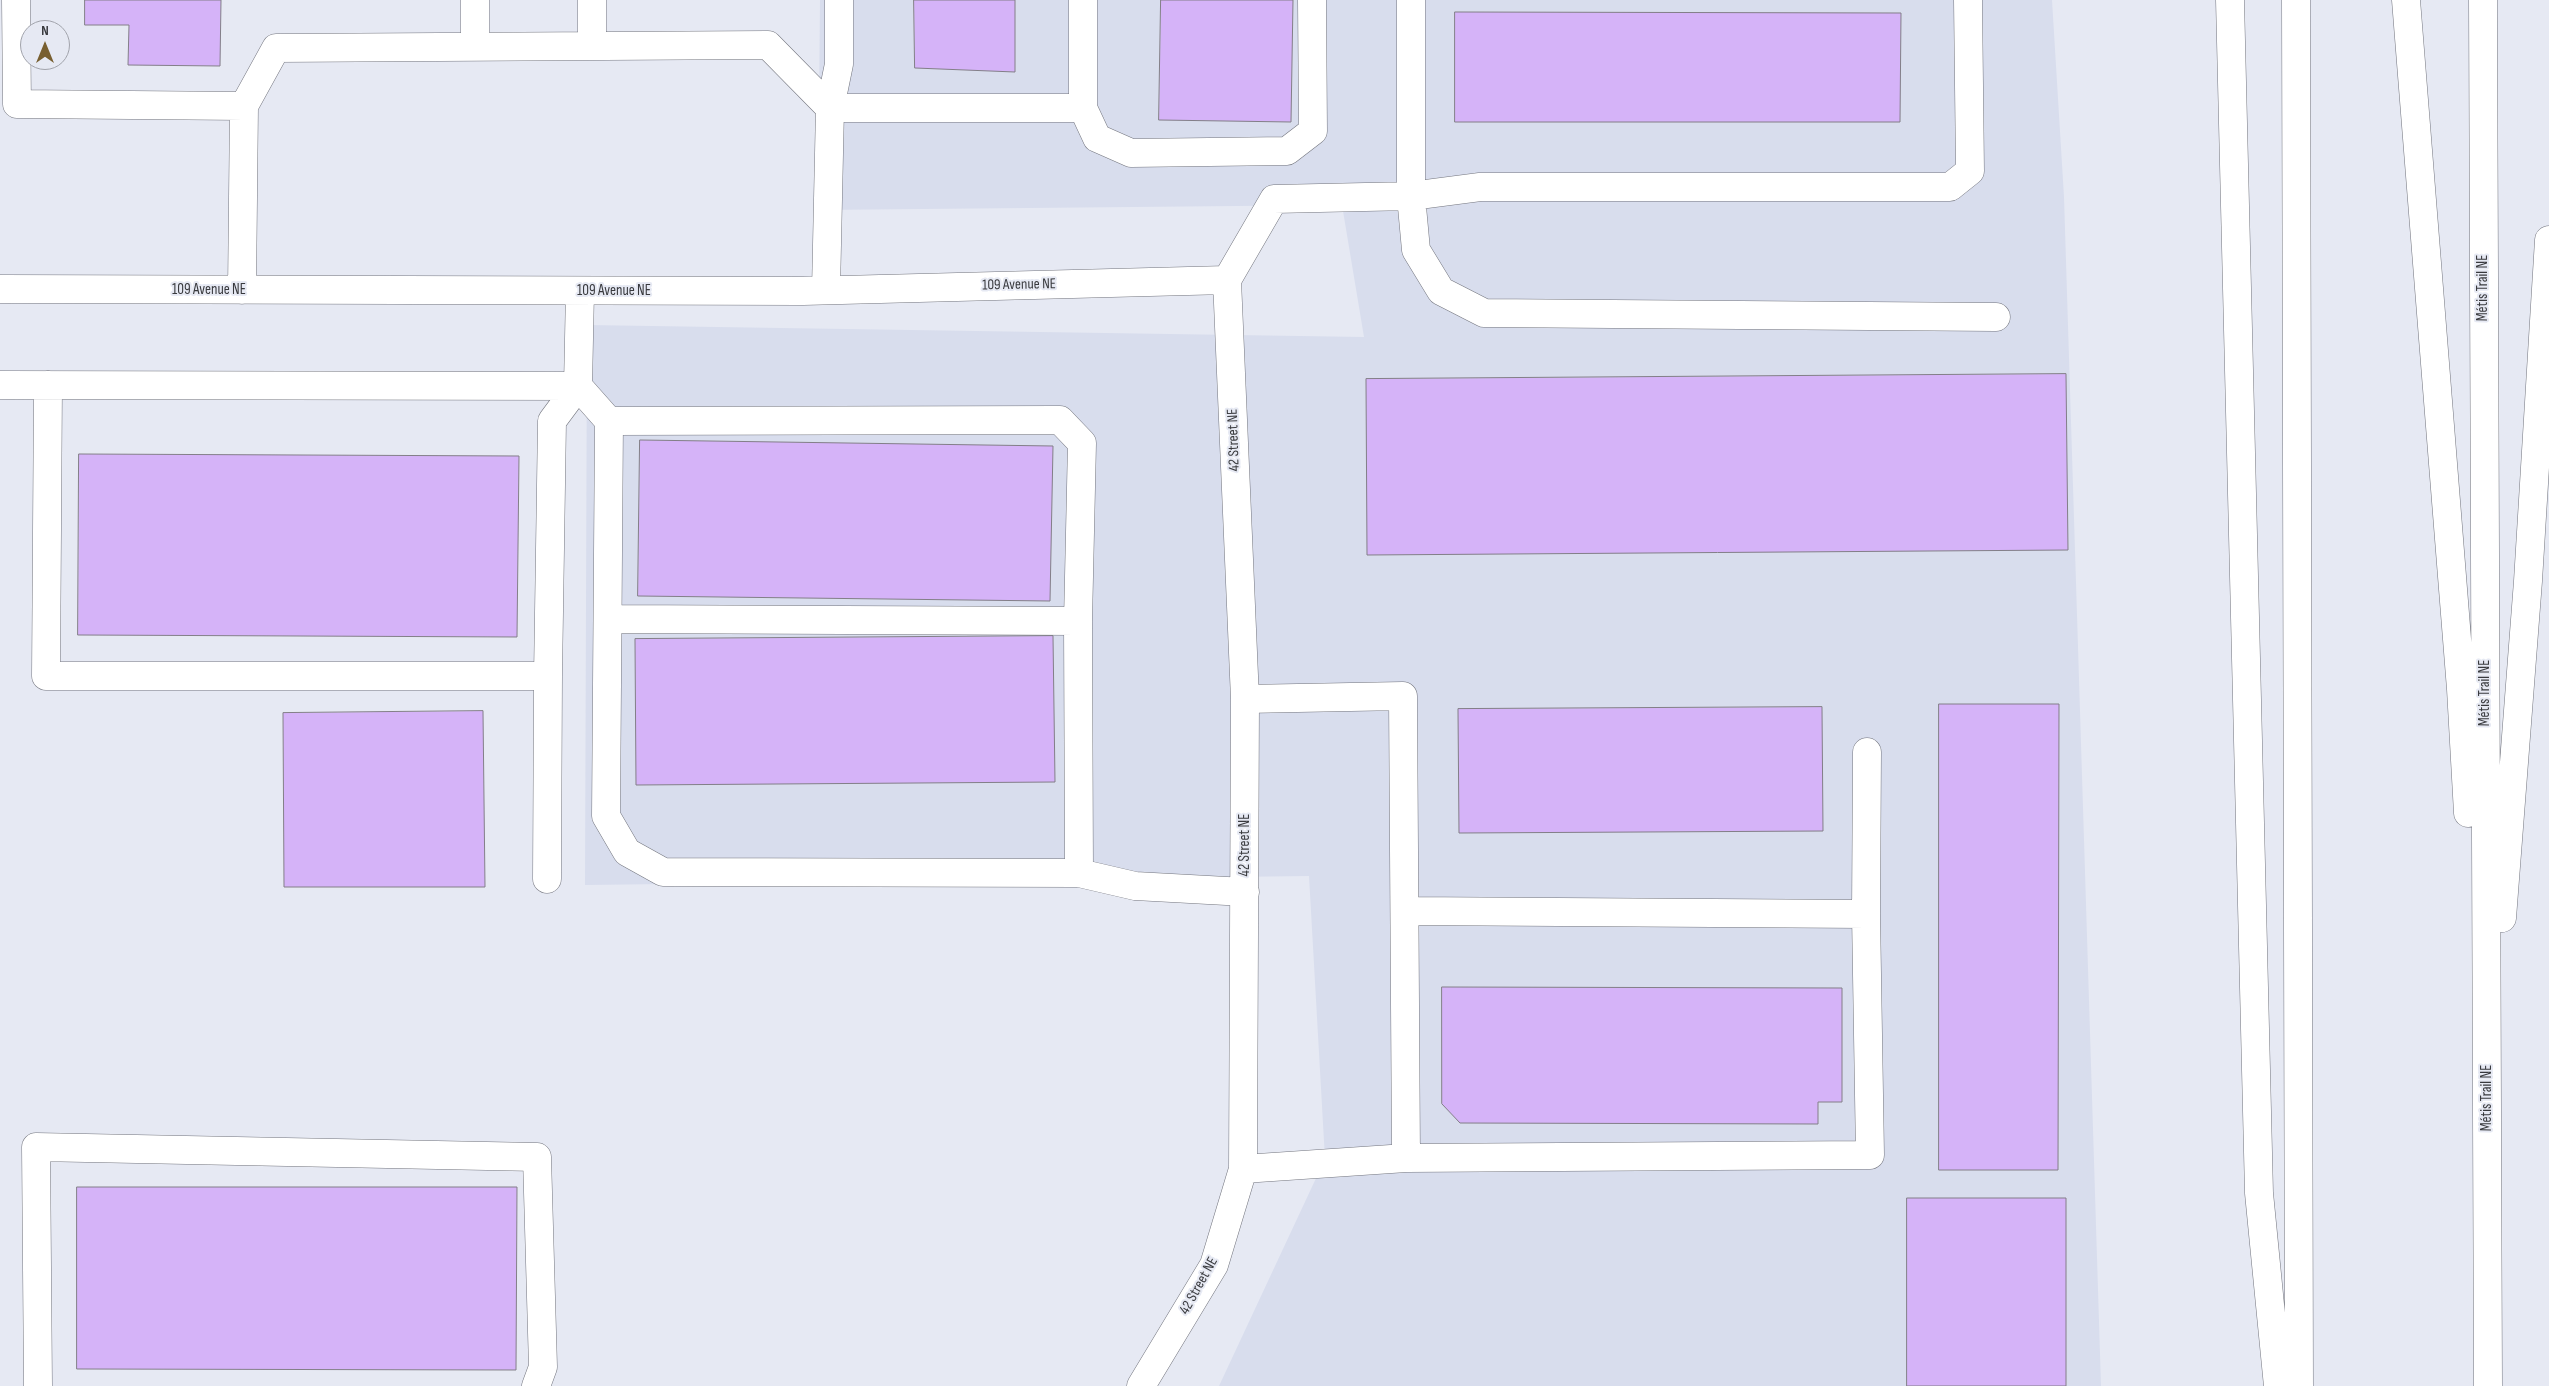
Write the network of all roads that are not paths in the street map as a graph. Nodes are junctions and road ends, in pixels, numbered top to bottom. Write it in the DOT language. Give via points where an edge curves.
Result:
graph roads {
  1 [pos="16,0"];
  2 [pos="475,0"];
  3 [pos="592,0"];
  4 [pos="839,0"];
  5 [pos="1083,0"];
  6 [pos="1312,0"];
  7 [pos="1411,0"];
  8 [pos="1968,0"];
  9 [pos="2230,0"];
  10 [pos="2296,0"];
  11 [pos="2406,0"];
  12 [pos="2483,0"];
  13 [pos="475,45"];
  14 [pos="592,45"];
  15 [pos="8,104"];
  16 [pos="244,106"];
  17 [pos="830,108"];
  18 [pos="1083,108"];
  19 [pos="1411,196"];
  20 [pos="2549,240"];
  21 [pos="1227,280"];
  22 [pos="0,289"];
  23 [pos="242,290"];
  24 [pos="580,290"];
  25 [pos="826,290"];
  26 [pos="1996,317"];
  27 [pos="0,385"];
  28 [pos="48,385"];
  29 [pos="578,386"];
  30 [pos="609,421"];
  31 [pos="608,619"];
  32 [pos="1078,621"];
  33 [pos="548,676"];
  34 [pos="1245,699"];
  35 [pos="1867,752"];
  36 [pos="1079,873"];
  37 [pos="547,879"];
  38 [pos="1245,892"];
  39 [pos="1406,911"];
  40 [pos="1866,914"];
  41 [pos="2487,1119"];
  42 [pos="1406,1158"];
  43 [pos="1243,1169"];
  44 [pos="38,1386"];
  45 [pos="536,1386"];
  46 [pos="1141,1386"];
  47 [pos="2278,1386"];
  48 [pos="2299,1386"];
  49 [pos="2488,1386"];
  1 -- 15 [label="main road"];
  2 -- 13 [label="main road"];
  3 -- 14 [label="main road"];
  4 -- 17 [label="main road" via="838,64"];
  5 -- 18 [label="main road"];
  6 -- 18 [label="main road" via="1313,131 1288,150 1130,153 1096,138"];
  7 -- 19 [label="main road"];
  8 -- 19 [label="main road" via="1970,170 1950,187 1480,187"];
  9 -- 47 [label="main road" via="2258,1193"];
  10 -- 48 [label="main road"];
  11 -- 41 [label="main road" via="2461,689"];
  12 -- 41 [label="main road, Métis Trail NE"];
  13 -- 14 [label="main road"];
  13 -- 16 [label="main road" via="276,48"];
  14 -- 17 [label="main road" via="768,45"];
  15 -- 16 [label="main road"];
  16 -- 23 [label="main road"];
  17 -- 18 [label="main road"];
  17 -- 25 [label="main road"];
  19 -- 21 [label="main road" via="1274,200"];
  19 -- 26 [label="main road" via="1416,250 1441,290 1484,313"];
  20 -- 41 [label="main road" via="2528,581"];
  21 -- 25 [label="main road, 109 Avenue NE"];
  21 -- 34 [label="main road, 42 Street NE"];
  22 -- 23 [label="main road, 109 Avenue NE"];
  23 -- 24 [label="main road, 109 Avenue NE"];
  24 -- 25 [label="main road, 109 Avenue NE"];
  24 -- 29 [label="main road"];
  27 -- 28 [label="main road"];
  28 -- 29 [label="main road"];
  28 -- 33 [label="main road" via="46,676"];
  29 -- 30 [label="main road"];
  29 -- 33 [label="main road" via="552,421"];
  30 -- 31 [label="main road"];
  30 -- 32 [label="main road" via="1060,420 1082,443"];
  31 -- 32 [label="main road"];
  31 -- 36 [label="main road" via="606,816 627,852 663,872"];
  32 -- 36 [label="main road"];
  33 -- 37 [label="main road"];
  34 -- 38 [label="main road, 42 Street NE"];
  34 -- 39 [label="main road" via="1404,696"];
  35 -- 40 [label="main road"];
  36 -- 38 [label="main road" via="1135,886"];
  38 -- 43 [label="main road, 42 Street NE"];
  39 -- 40 [label="main road"];
  39 -- 42 [label="main road"];
  40 -- 42 [label="main road" via="1870,1156"];
  41 -- 49 [label="main road, Métis Trail NE"];
  42 -- 43 [label="main road"];
  43 -- 46 [label="main road, 42 Street NE" via="1214,1265"];
  44 -- 45 [label="main road" via="36,1147 537,1157 543,1367"];
}
